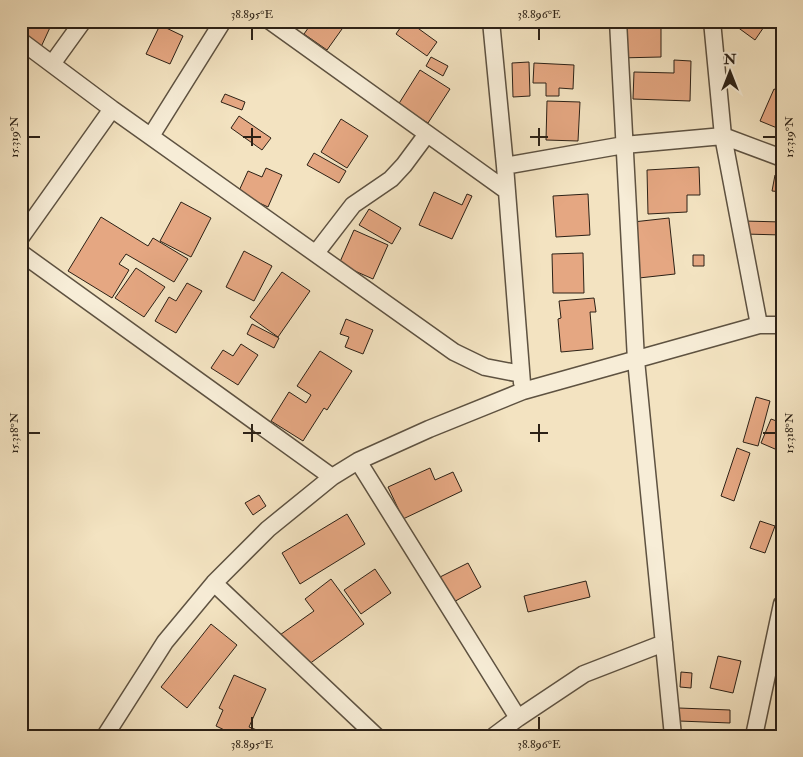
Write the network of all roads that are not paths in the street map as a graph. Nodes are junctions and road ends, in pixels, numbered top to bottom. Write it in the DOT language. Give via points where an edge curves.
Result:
graph roads {
  1 [pos="83,21"];
  2 [pos="224,21"];
  3 [pos="270,21"];
  4 [pos="491,21"];
  5 [pos="618,21"];
  6 [pos="712,21"];
  7 [pos="21,41"];
  8 [pos="52,64"];
  9 [pos="112,109"];
  10 [pos="427,134"];
  11 [pos="151,136"];
  12 [pos="722,136"];
  13 [pos="624,145"];
  14 [pos="782,158"];
  15 [pos="505,166"];
  16 [pos="507,192"];
  17 [pos="21,238"];
  18 [pos="21,253"];
  19 [pos="316,253"];
  20 [pos="782,324"];
  21 [pos="759,325"];
  22 [pos="636,360"];
  23 [pos="521,374"];
  24 [pos="523,391"];
  25 [pos="358,461"];
  26 [pos="332,477"];
  27 [pos="214,583"];
  28 [pos="782,604"];
  29 [pos="664,643"];
  30 [pos="518,718"];
  31 [pos="105,736"];
  32 [pos="376,736"];
  33 [pos="494,736"];
  34 [pos="673,736"];
  35 [pos="754,736"];
  1 -- 8 [label="street"];
  2 -- 11 [label="street"];
  3 -- 10 [label="street"];
  4 -- 15 [label="street"];
  5 -- 13 [label="street"];
  6 -- 12 [label="street"];
  7 -- 8 [label="street"];
  8 -- 9 [label="street"];
  9 -- 11 [label="street"];
  9 -- 17 [label="street"];
  10 -- 16 [label="street"];
  10 -- 19 [label="street" via="391,179 352,205"];
  11 -- 19 [label="street"];
  12 -- 13 [label="street"];
  12 -- 14 [label="street"];
  12 -- 21 [label="street"];
  13 -- 15 [label="street"];
  13 -- 22 [label="street"];
  15 -- 16 [label="street"];
  16 -- 23 [label="street"];
  18 -- 26 [label="street"];
  19 -- 23 [label="street" via="454,352 485,367"];
  20 -- 21 [label="street"];
  21 -- 22 [label="street"];
  22 -- 24 [label="street"];
  22 -- 29 [label="street"];
  23 -- 24 [label="street"];
  24 -- 25 [label="street"];
  25 -- 26 [label="street"];
  25 -- 30 [label="street"];
  26 -- 27 [label="street" via="268,530"];
  27 -- 31 [label="street" via="165,642"];
  27 -- 32 [label="street"];
  28 -- 35 [label="street"];
  29 -- 30 [label="street" via="584,674"];
  29 -- 34 [label="street"];
  30 -- 33 [label="street"];
}
